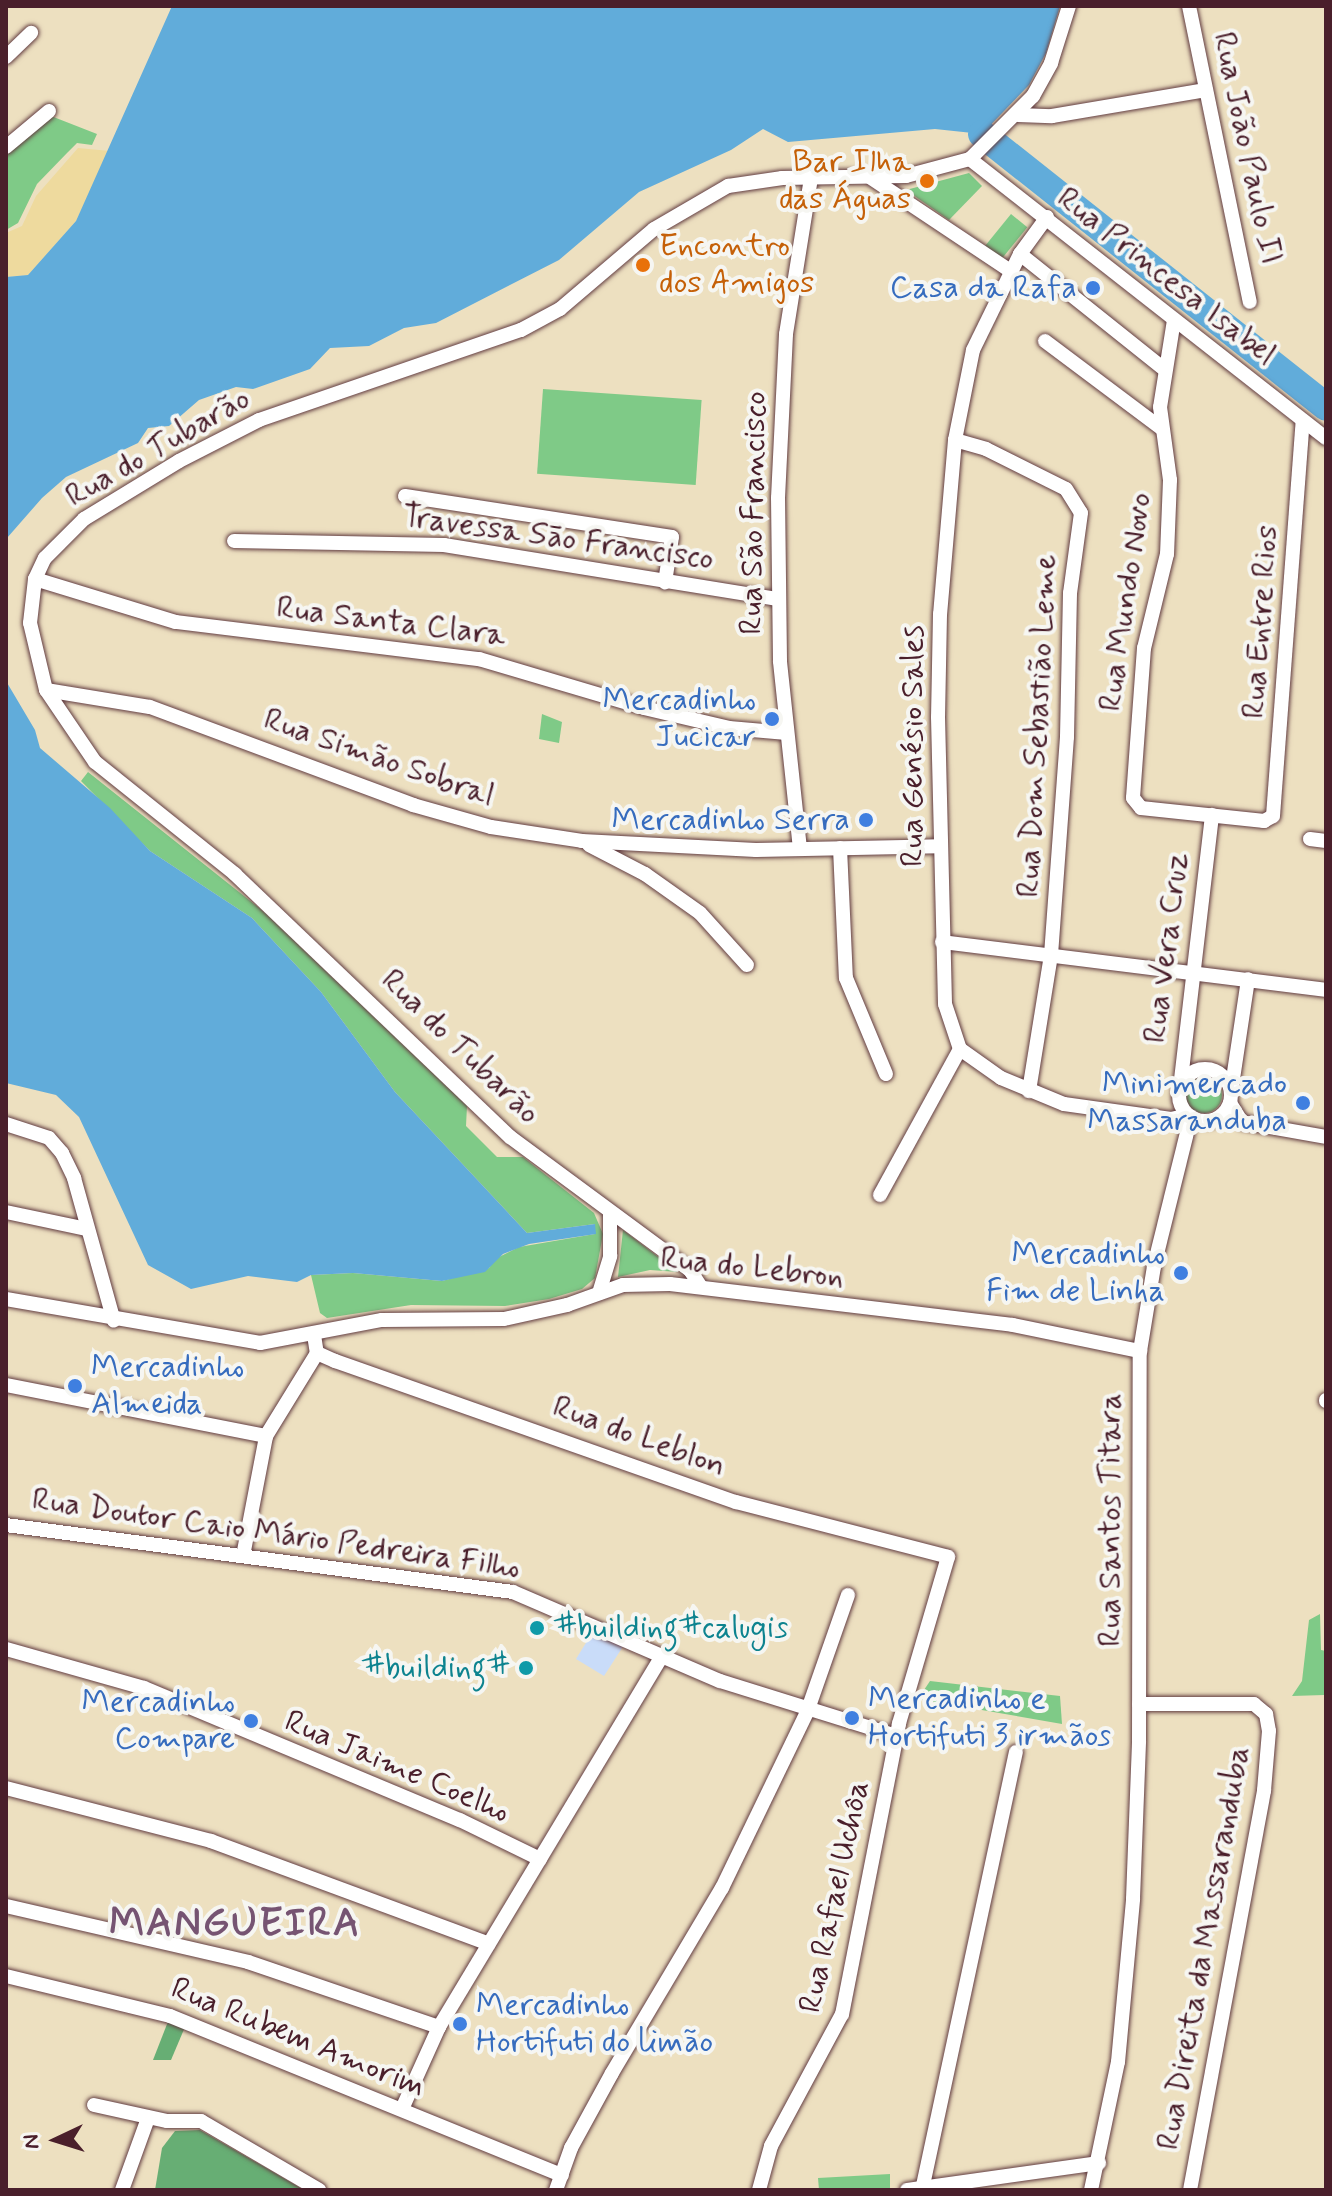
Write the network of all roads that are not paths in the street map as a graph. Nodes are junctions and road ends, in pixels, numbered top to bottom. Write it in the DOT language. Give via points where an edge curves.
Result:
graph roads {
  1 [pos="1069,6"];
  2 [pos="1189,6"];
  3 [pos="31,33"];
  4 [pos="6,57"];
  5 [pos="1206,90"];
  6 [pos="49,111"];
  7 [pos="1018,115"];
  8 [pos="6,147"];
  9 [pos="976,155"];
  10 [pos="811,178"];
  11 [pos="871,178"];
  12 [pos="1047,217"];
  13 [pos="1020,254"];
  14 [pos="1012,272"];
  15 [pos="1250,302"];
  16 [pos="1174,320"];
  17 [pos="1045,341"];
  18 [pos="1163,368"];
  19 [pos="1303,421"];
  20 [pos="1161,428"];
  21 [pos="1326,438"];
  22 [pos="955,440"];
  23 [pos="405,496"];
  24 [pos="234,541"];
  25 [pos="35,579"];
  26 [pos="665,582"];
  27 [pos="777,599"];
  28 [pos="46,690"];
  29 [pos="787,733"];
  30 [pos="1212,815"];
  31 [pos="1310,839"];
  32 [pos="582,841"];
  33 [pos="1326,841"];
  34 [pos="940,846"];
  35 [pos="840,848"];
  36 [pos="800,849"];
  37 [pos="942,942"];
  38 [pos="1051,955"];
  39 [pos="747,965"];
  40 [pos="1192,973"];
  41 [pos="1248,979"];
  42 [pos="1326,990"];
  43 [pos="960,1049"];
  44 [pos="886,1074"];
  45 [pos="1180,1088"];
  46 [pos="1029,1091"];
  47 [pos="1231,1105"];
  48 [pos="1194,1118"];
  49 [pos="6,1124"];
  50 [pos="1326,1137"];
  51 [pos="880,1195"];
  52 [pos="6,1212"];
  53 [pos="610,1214"];
  54 [pos="87,1229"];
  55 [pos="701,1287"];
  56 [pos="599,1293"];
  57 [pos="6,1299"];
  58 [pos="114,1321"];
  59 [pos="314,1335"];
  60 [pos="1140,1351"];
  61 [pos="317,1353"];
  62 [pos="6,1385"];
  63 [pos="266,1436"];
  64 [pos="6,1525"];
  65 [pos="243,1556"];
  66 [pos="948,1557"];
  67 [pos="848,1595"];
  68 [pos="6,1649"];
  69 [pos="661,1657"];
  70 [pos="1139,1704"];
  71 [pos="807,1712"];
  72 [pos="897,1736"];
  73 [pos="1016,1752"];
  74 [pos="6,1788"];
  75 [pos="540,1859"];
  76 [pos="6,1906"];
  77 [pos="489,1944"];
  78 [pos="6,1976"];
  79 [pos="439,2027"];
  80 [pos="94,2105"];
  81 [pos="402,2109"];
  82 [pos="148,2118"];
  83 [pos="1099,2163"];
  84 [pos="562,2175"];
  85 [pos="917,2189"];
  86 [pos="122,2190"];
  87 [pos="319,2190"];
  88 [pos="556,2190"];
  89 [pos="759,2190"];
  90 [pos="1091,2190"];
  91 [pos="1190,2190"];
  1 -- 7 [label="street" via="1051,63"];
  2 -- 5 [label="street, Rua João Paulo II"];
  3 -- 4 [label="street"];
  5 -- 7 [label="street" via="1052,116"];
  5 -- 15 [label="street, Rua João Paulo II"];
  6 -- 8 [label="street"];
  7 -- 9 [label="street"];
  9 -- 11 [label="street, Rua do Tubarão" via="906,176"];
  9 -- 12 [label="street, Rua Princesa Isabel"];
  10 -- 11 [label="street, Rua do Tubarão"];
  10 -- 25 [label="street, Rua do Tubarão" via="728,186 654,229 572,300 521,330 329,393 218,439 84,519 45,558"];
  10 -- 27 [label="street, Rua São Francisco" via="786,334"];
  11 -- 14 [label="street"];
  12 -- 13 [label="street, Rua Genésio Sales"];
  12 -- 16 [label="street, Rua Princesa Isabel"];
  13 -- 14 [label="street, Rua Genésio Sales"];
  13 -- 18 [label="street"];
  14 -- 22 [label="street, Rua Genésio Sales" via="973,350"];
  16 -- 18 [label="street, Rua Mundo Novo"];
  16 -- 19 [label="street, Rua Princesa Isabel"];
  17 -- 20 [label="street"];
  18 -- 20 [label="street, Rua Mundo Novo"];
  19 -- 21 [label="street, Rua Princesa Isabel"];
  19 -- 30 [label="street, Rua Entre Rios" via="1276,809 1264,821"];
  20 -- 30 [label="street, Rua Mundo Novo" via="1170,480 1167,554 1144,648 1133,798 1141,808"];
  22 -- 34 [label="street, Rua Genésio Sales" via="940,614"];
  22 -- 38 [label="street, Rua Dom Sebastião Leme" via="1012,460 1066,489 1079,504"];
  23 -- 26 [label="street" via="672,537"];
  24 -- 26 [label="street, Travessa Sāo Francisco" via="444,545"];
  25 -- 28 [label="street, Rua do Tubarão" via="30,623"];
  25 -- 29 [label="street, Rua Santa Clara" via="176,622 479,659 644,708 729,728"];
  26 -- 27 [label="street, Travessa Sāo Francisco"];
  27 -- 29 [label="street, Rua São Francisco"];
  28 -- 32 [label="street, Rua Simão Sobral" via="150,707 455,818"];
  28 -- 53 [label="street, Rua do Tubarão" via="95,762 235,874 510,1137"];
  29 -- 36 [label="street, Rua São Francisco"];
  30 -- 40 [label="street, Rua Vera Cruz"];
  31 -- 33 [label="street"];
  32 -- 36 [label="street, Rua Simão Sobral"];
  32 -- 39 [label="street" via="680,898 711,923"];
  34 -- 35 [label="street, Rua Simão Sobral"];
  34 -- 37 [label="street, Rua Genésio Sales"];
  35 -- 36 [label="street, Rua Simão Sobral"];
  35 -- 44 [label="street" via="846,978"];
  37 -- 38 [label="street"];
  37 -- 43 [label="street, Rua Genésio Sales" via="945,1004"];
  38 -- 40 [label="street"];
  38 -- 46 [label="street, Rua Dom Sebastião Leme"];
  40 -- 41 [label="street"];
  40 -- 45 [label="street, Rua Vera Cruz"];
  41 -- 42 [label="street"];
  41 -- 47 [label="street"];
  43 -- 46 [label="street" via="980,1067"];
  43 -- 51 [label="street"];
  45 -- 47 [label="street" via="1191,1072 1209,1069 1225,1079"];
  45 -- 48 [label="street"];
  46 -- 48 [label="street" via="1085,1108"];
  47 -- 48 [label="street" via="1220,1116"];
  47 -- 50 [label="street" via="1242,1122"];
  48 -- 60 [label="street, Rua Santos Titara" via="1154,1266"];
  49 -- 54 [label="street" via="49,1138 62,1153"];
  52 -- 54 [label="street"];
  53 -- 55 [label="street, Rua do Tubarão" via="690,1270"];
  53 -- 56 [label="street" via="610,1256"];
  54 -- 58 [label="street"];
  55 -- 56 [label="street, Rua do Lebron" via="646,1283"];
  55 -- 60 [label="street, Rua do Lebron" via="987,1322"];
  56 -- 59 [label="street, Rua do Lebron" via="504,1319 382,1320"];
  57 -- 58 [label="street, Rua do Lebron"];
  58 -- 59 [label="street, Rua do Lebron" via="233,1342"];
  59 -- 61 [label="street"];
  60 -- 70 [label="street, Rua Santos Titara" via="1130,1511"];
  61 -- 63 [label="street"];
  61 -- 66 [label="street, Rua do Leblon" via="774,1514"];
  62 -- 63 [label="street"];
  63 -- 65 [label="street"];
  64 -- 65 [label="street, Rua Doutor Caio Mário Pedreira Filho"];
  65 -- 69 [label="street, Rua Doutor Caio Mário Pedreira Filho" via="513,1592"];
  66 -- 72 [label="street, Rua Rafael Uchôa"];
  67 -- 71 [label="street"];
  68 -- 75 [label="street, Rua Jaime Coelho" via="144,1688 460,1820"];
  69 -- 71 [label="street, Rua Doutor Caio Mário Pedreira Filho"];
  69 -- 75 [label="street"];
  70 -- 83 [label="street, Rua Santos Titara" via="1125,2003"];
  70 -- 91 [label="street, Rua Direita da Massaranduba" via="1254,1704 1266,1714 1264,1791"];
  71 -- 72 [label="street, Rua Doutor Caio Mário Pedreira Filho"];
  71 -- 84 [label="street" via="685,1958 612,2073"];
  72 -- 89 [label="street, Rua Rafael Uchôa" via="842,2014 771,2146"];
  73 -- 85 [label="street"];
  74 -- 77 [label="street" via="196,1836"];
  75 -- 77 [label="street"];
  76 -- 79 [label="street" via="248,1962"];
  77 -- 79 [label="street"];
  78 -- 81 [label="street, Rua Rubem Amorim" via="170,2016"];
  79 -- 81 [label="street"];
  80 -- 82 [label="street"];
  81 -- 84 [label="street, Rua Rubem Amorim"];
  82 -- 86 [label="street"];
  82 -- 87 [label="street" via="201,2121"];
  83 -- 85 [label="street"];
  83 -- 90 [label="street, Rua Santos Titara"];
  84 -- 88 [label="street"];
}
